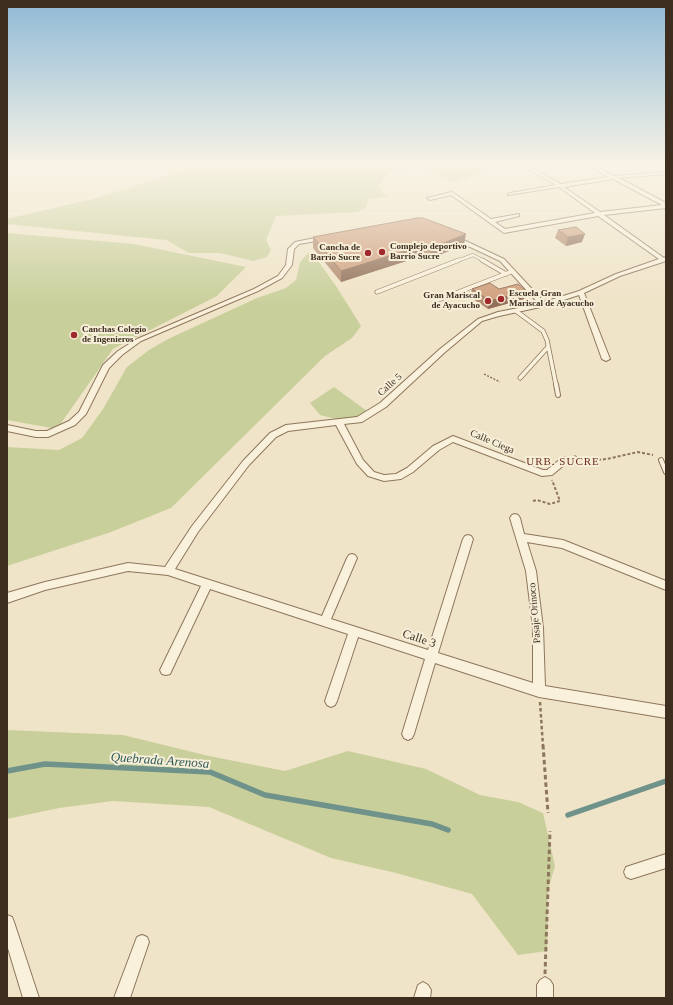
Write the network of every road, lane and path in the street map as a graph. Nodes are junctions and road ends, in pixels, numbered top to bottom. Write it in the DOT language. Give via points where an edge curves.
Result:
graph roads {
  1 [pos="476,211"];
  2 [pos="594,211"];
  3 [pos="621,211"];
  4 [pos="598,214"];
  5 [pos="517,215"];
  6 [pos="491,221"];
  7 [pos="444,233"];
  8 [pos="329,238"];
  9 [pos="665,260"];
  10 [pos="513,271"];
  11 [pos="506,274"];
  12 [pos="377,292"];
  13 [pos="581,292"];
  14 [pos="438,300"];
  15 [pos="543,306"];
  16 [pos="438,307"];
  17 [pos="444,310"];
  18 [pos="516,311"];
  19 [pos="548,348"];
  20 [pos="606,359"];
  21 [pos="484,374"];
  22 [pos="520,378"];
  23 [pos="500,382"];
  24 [pos="558,395"];
  25 [pos="339,423"];
  26 [pos="7,428"];
  27 [pos="652,455"];
  28 [pos="568,456"];
  29 [pos="661,460"];
  30 [pos="666,472"];
  31 [pos="549,473"];
  32 [pos="533,501"];
  33 [pos="515,518"];
  34 [pos="520,537"];
  35 [pos="468,539"];
  36 [pos="352,558"];
  37 [pos="168,571"];
  38 [pos="208,583"];
  39 [pos="666,586"];
  40 [pos="7,598"];
  41 [pos="325,621"];
  42 [pos="354,632"];
  43 [pos="433,658"];
  44 [pos="166,670"];
  45 [pos="539,691"];
  46 [pos="331,701"];
  47 [pos="666,712"];
  48 [pos="408,734"];
  49 [pos="548,813"];
  50 [pos="550,831"];
  51 [pos="666,861"];
  52 [pos="631,872"];
  53 [pos="7,922"];
  54 [pos="142,942"];
  55 [pos="545,991"];
  56 [pos="31,998"];
  57 [pos="122,998"];
  1 -- 6 [label="street"];
  2 -- 4 [label="street"];
  3 -- 4 [label="street"];
  4 -- 6 [label="street" via="504,230"];
  4 -- 9 [label="street"];
  5 -- 6 [label="street"];
  7 -- 10 [label="street" via="502,260"];
  8 -- 26 [label="street" via="297,243 290,249 289,265 280,277 256,290 139,340 120,353 106,367 82,414 72,423 48,434"];
  9 -- 13 [label="street, Calle 5" via="618,275"];
  10 -- 11 [label="lane"];
  10 -- 15 [label="street"];
  11 -- 12 [label="lane" via="473,255"];
  11 -- 14 [label="lane"];
  13 -- 15 [label="street, Calle 5"];
  13 -- 20 [label="street"];
  15 -- 18 [label="street, Calle 5"];
  16 -- 17 [label="path"];
  18 -- 19 [label="lane" via="543,331"];
  18 -- 25 [label="street, Calle 5" via="480,320 383,405 359,420"];
  19 -- 22 [label="lane"];
  19 -- 24 [label="lane"];
  21 -- 23 [label="path"];
  25 -- 31 [label="street, Calle Ciega" via="360,462 371,474 384,478 398,477 436,448 456,438 496,456"];
  25 -- 37 [label="street, Calle 5" via="286,428 273,435 246,463 195,529"];
  27 -- 28 [label="path" via="638,452 586,461"];
  28 -- 31 [label="street"];
  29 -- 30 [label="lane"];
  31 -- 32 [label="path" via="560,501 550,504"];
  33 -- 34 [label="street, Pasaje Orinoco"];
  34 -- 39 [label="street" via="563,544"];
  34 -- 45 [label="street, Pasaje Orinoco" via="531,571 538,628"];
  35 -- 43 [label="street"];
  36 -- 41 [label="street"];
  37 -- 38 [label="street, Calle 3"];
  37 -- 40 [label="street, Calle 3" via="128,567 45,586"];
  38 -- 41 [label="street, Calle 3"];
  38 -- 44 [label="street"];
  41 -- 42 [label="street, Calle 3"];
  42 -- 43 [label="street, Calle 3"];
  42 -- 46 [label="street"];
  43 -- 45 [label="street, Calle 3"];
  43 -- 48 [label="street"];
  45 -- 47 [label="street, Calle 3"];
  45 -- 49 [label="path"];
  50 -- 55 [label="path"];
  51 -- 52 [label="street"];
  53 -- 56 [label="street"];
  54 -- 57 [label="street"];
}
